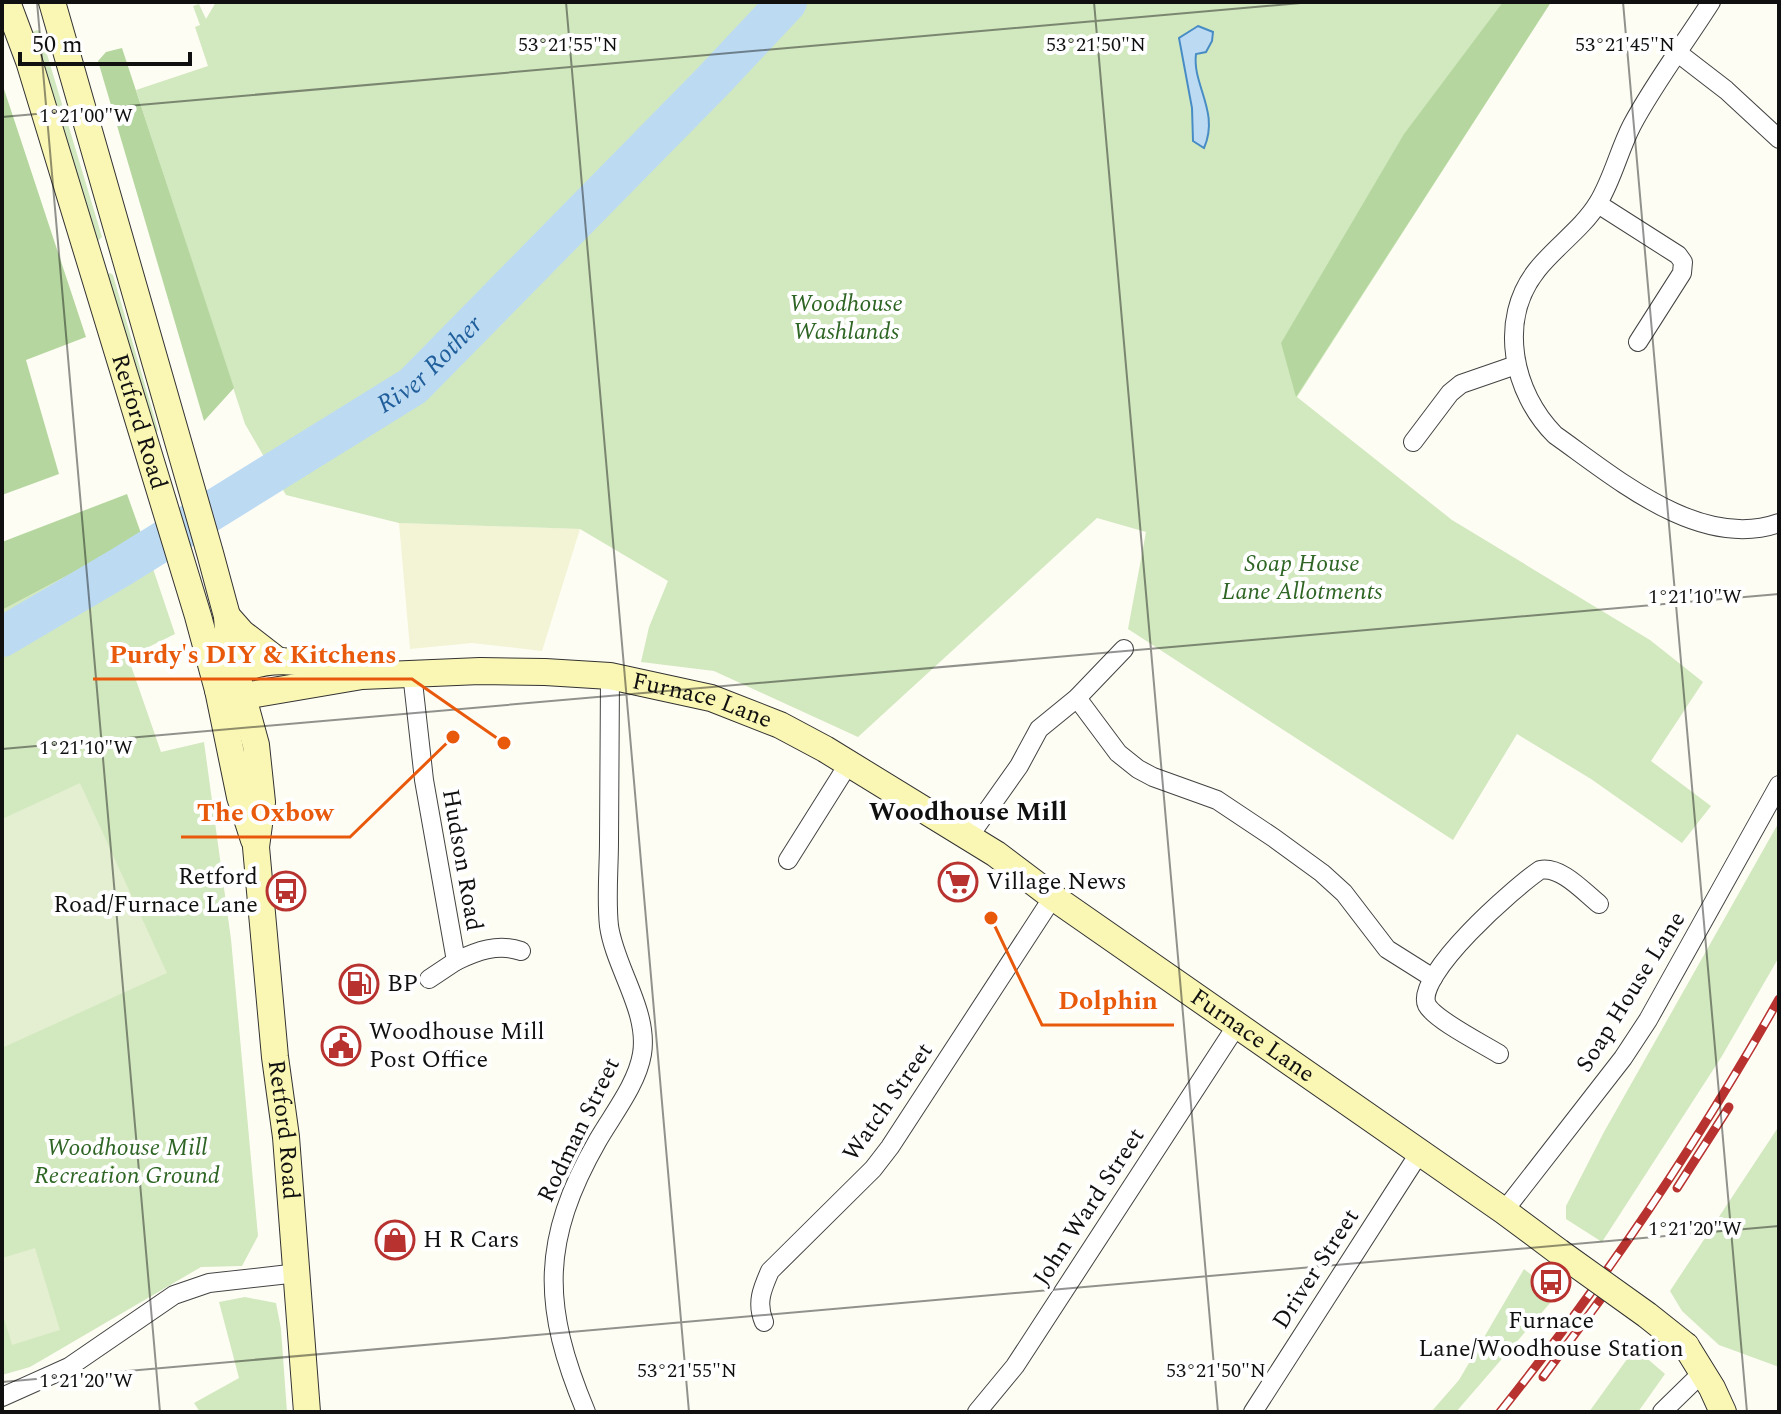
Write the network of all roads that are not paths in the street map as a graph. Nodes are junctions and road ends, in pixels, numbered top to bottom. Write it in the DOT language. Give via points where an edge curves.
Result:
graph roads {
  1 [pos="7,2"];
  2 [pos="52,2"];
  3 [pos="1711,2"];
  4 [pos="1678,53"];
  5 [pos="1779,139"];
  6 [pos="1598,204"];
  7 [pos="1638,342"];
  8 [pos="1516,365"];
  9 [pos="1413,442"];
  10 [pos="1779,523"];
  11 [pos="227,616"];
  12 [pos="1124,649"];
  13 [pos="277,660"];
  14 [pos="412,673"];
  15 [pos="362,676"];
  16 [pos="610,676"];
  17 [pos="233,686"];
  18 [pos="1077,698"];
  19 [pos="849,763"];
  20 [pos="1779,785"];
  21 [pos="968,838"];
  22 [pos="788,860"];
  23 [pos="1053,897"];
  24 [pos="1599,904"];
  25 [pos="521,951"];
  26 [pos="456,961"];
  27 [pos="1433,978"];
  28 [pos="429,979"];
  29 [pos="1237,1025"];
  30 [pos="1499,1054"];
  31 [pos="1420,1152"];
  32 [pos="1504,1211"];
  33 [pos="298,1273"];
  34 [pos="764,1322"];
  35 [pos="1703,1372"];
  36 [pos="2,1397"];
  37 [pos="307,1412"];
  38 [pos="586,1412"];
  39 [pos="977,1412"];
  40 [pos="1253,1412"];
  41 [pos="1662,1412"];
  42 [pos="1723,1412"];
  1 -- 17 [label="main road, Retford Road" via="182,565"];
  2 -- 11 [label="main road, Retford Road"];
  3 -- 4 [label="street"];
  4 -- 5 [label="street"];
  4 -- 6 [label="street" via="1637,117"];
  6 -- 7 [label="street" via="1683,262 1682,273"];
  6 -- 8 [label="street" via="1525,288 1515,339"];
  8 -- 9 [label="street" via="1461,384"];
  8 -- 10 [label="street" via="1539,420 1672,512 1720,529"];
  11 -- 13 [label="main road"];
  11 -- 17 [label="main road, Retford Road"];
  12 -- 18 [label="street"];
  13 -- 15 [label="main road, Furnace Lane"];
  13 -- 17 [label="main road, Furnace Lane"];
  14 -- 15 [label="main road, Furnace Lane"];
  14 -- 16 [label="main road, Furnace Lane"];
  14 -- 26 [label="street, Hudson Road" via="426,794"];
  15 -- 17 [label="main road, Furnace Lane"];
  16 -- 19 [label="main road, Furnace Lane" via="741,708"];
  16 -- 38 [label="street, Rodman Street" via="609,924 642,1031 642,1053 636,1074 582,1168 554,1247 557,1322"];
  17 -- 33 [label="main road, Retford Road" via="240,797 256,847"];
  18 -- 21 [label="street" via="1039,729"];
  18 -- 27 [label="street" via="1128,761 1153,777 1217,800 1274,838 1344,893 1387,949"];
  19 -- 21 [label="main road, Furnace Lane"];
  19 -- 22 [label="street"];
  20 -- 32 [label="street, Soap House Lane" via="1648,1020"];
  21 -- 23 [label="main road, Furnace Lane"];
  23 -- 29 [label="main road, Furnace Lane"];
  23 -- 34 [label="street, Watch Street" via="890,1147 770,1271 759,1306"];
  24 -- 27 [label="street" via="1556,872 1540,870 1489,911"];
  25 -- 26 [label="street, Hudson Road" via="491,948"];
  26 -- 28 [label="street, Hudson Road"];
  27 -- 30 [label="street" via="1425,991 1429,1008"];
  29 -- 31 [label="main road, Furnace Lane"];
  29 -- 39 [label="street, John Ward Street" via="1015,1366"];
  31 -- 32 [label="main road, Furnace Lane"];
  31 -- 40 [label="street, Driver Street"];
  32 -- 35 [label="main road, Furnace Lane, bridge" via="1686,1346"];
  33 -- 36 [label="street" via="193,1287 69,1367"];
  33 -- 37 [label="main road, Retford Road"];
  35 -- 41 [label="street"];
  35 -- 42 [label="main road, Furnace Lane"];
}
